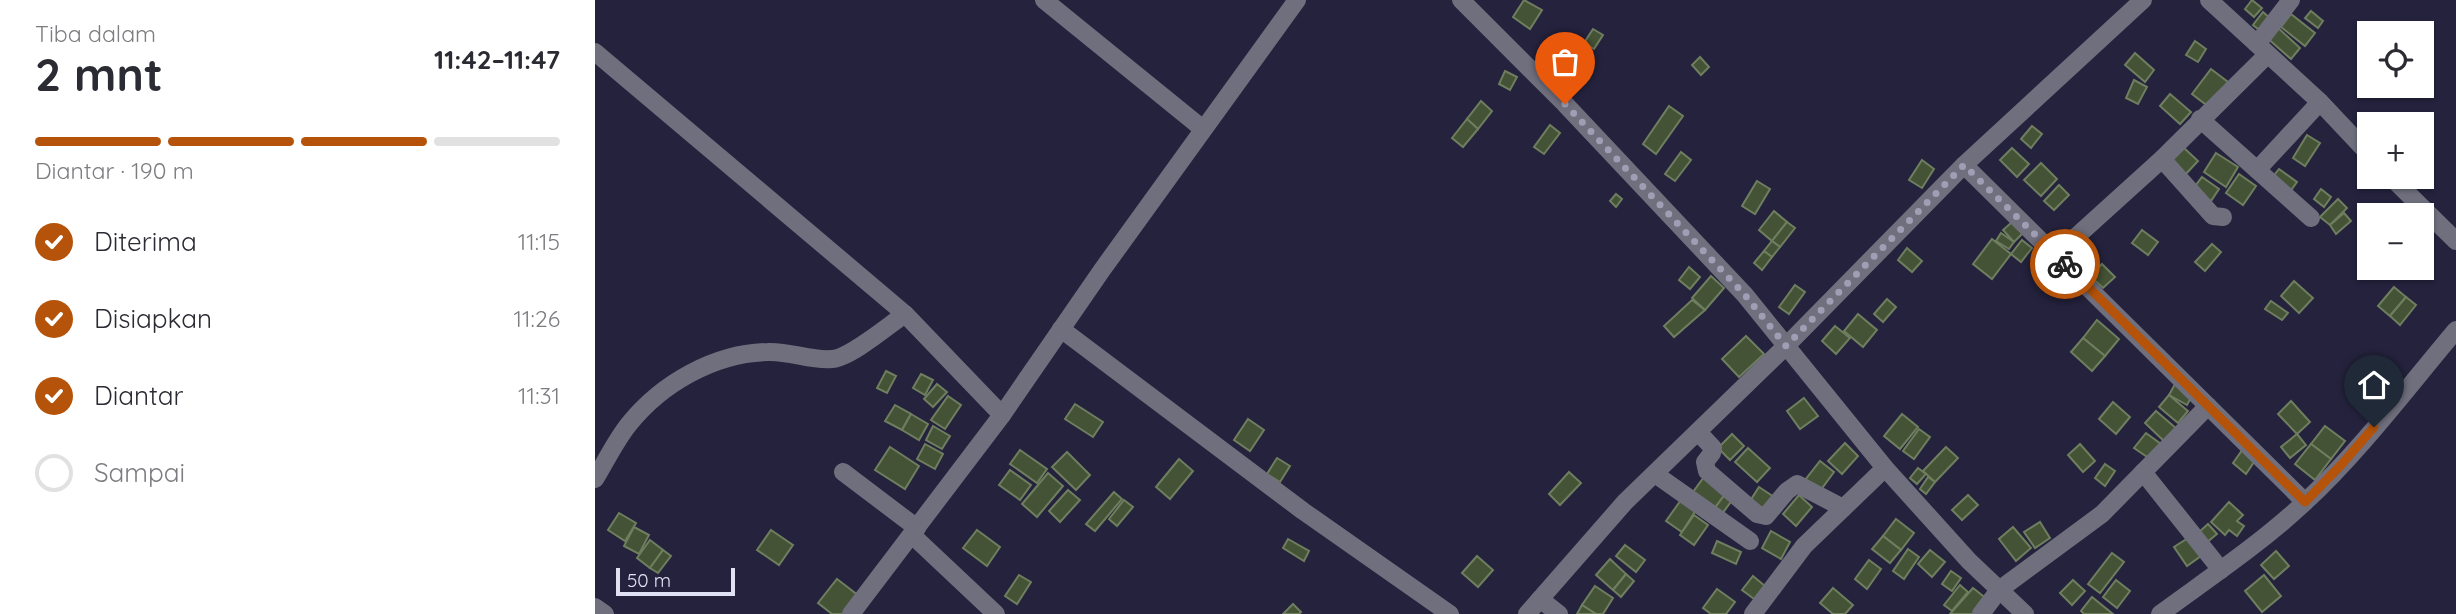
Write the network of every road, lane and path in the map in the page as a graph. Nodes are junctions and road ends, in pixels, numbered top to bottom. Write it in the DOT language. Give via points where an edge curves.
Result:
graph roads {
  1 [pos="1044,0"];
  2 [pos="1297,0"];
  3 [pos="1461,0"];
  4 [pos="2143,0"];
  5 [pos="2209,0"];
  6 [pos="2291,0"];
  7 [pos="2262,50"];
  8 [pos="595,52"];
  9 [pos="2320,102"];
  10 [pos="2200,119"];
  11 [pos="1203,129"];
  12 [pos="2357,142"];
  13 [pos="2162,159"];
  14 [pos="1964,165"];
  15 [pos="2257,170"];
  16 [pos="2403,189"];
  17 [pos="2223,217"];
  18 [pos="2311,218"];
  19 [pos="2456,241"];
  20 [pos="2056,255"];
  21 [pos="905,314"];
  22 [pos="1061,329"];
  23 [pos="2456,330"];
  24 [pos="1786,346"];
  25 [pos="2208,406"];
  26 [pos="1002,415"];
  27 [pos="1698,432"];
  28 [pos="1885,468"];
  29 [pos="2143,471"];
  30 [pos="843,472"];
  31 [pos="1655,474"];
  32 [pos="595,479"];
  33 [pos="2305,502"];
  34 [pos="1843,508"];
  35 [pos="914,532"];
  36 [pos="1750,541"];
  37 [pos="2221,570"];
  38 [pos="1999,590"];
  39 [pos="1540,599"];
  40 [pos="595,607"];
  41 [pos="605,614"];
  42 [pos="851,614"];
  43 [pos="996,614"];
  44 [pos="1450,614"];
  45 [pos="1527,614"];
  46 [pos="1559,614"];
  47 [pos="1753,614"];
  48 [pos="1981,614"];
  49 [pos="2025,614"];
  50 [pos="2160,614"];
  1 -- 11 [label="street"];
  2 -- 11 [label="street"];
  3 -- 24 [label="street" via="1745,295"];
  4 -- 14 [label="street"];
  5 -- 7 [label="street"];
  6 -- 7 [label="street"];
  7 -- 9 [label="street"];
  7 -- 10 [label="street"];
  8 -- 21 [label="street"];
  9 -- 12 [label="street"];
  9 -- 15 [label="street"];
  10 -- 13 [label="street"];
  10 -- 15 [label="street"];
  11 -- 22 [label="street"];
  13 -- 17 [label="street" via="2213,216"];
  13 -- 20 [label="street"];
  14 -- 20 [label="street"];
  14 -- 24 [label="street"];
  15 -- 18 [label="street"];
  16 -- 19 [label="street"];
  20 -- 25 [label="street"];
  21 -- 26 [label="street"];
  21 -- 32 [label="street" via="834,360 765,352 726,357 691,373 657,394 628,425"];
  22 -- 26 [label="street"];
  22 -- 44 [label="street" via="1303,511"];
  23 -- 33 [label="street"];
  24 -- 27 [label="street"];
  24 -- 28 [label="street"];
  25 -- 29 [label="street"];
  25 -- 33 [label="street"];
  26 -- 35 [label="street"];
  27 -- 31 [label="street"];
  27 -- 34 [label="street" via="1713,448 1705,462 1707,471 1757,514 1766,516 1797,484"];
  28 -- 34 [label="street"];
  28 -- 38 [label="street"];
  29 -- 37 [label="street"];
  29 -- 38 [label="street" via="2102,514"];
  30 -- 35 [label="street"];
  31 -- 36 [label="street"];
  31 -- 39 [label="street"];
  33 -- 37 [label="street"];
  34 -- 47 [label="street" via="1804,545"];
  35 -- 42 [label="street"];
  35 -- 43 [label="street"];
  37 -- 50 [label="street"];
  38 -- 48 [label="street"];
  38 -- 49 [label="street"];
  39 -- 45 [label="street"];
  39 -- 46 [label="street"];
  40 -- 41 [label="street"];
}
